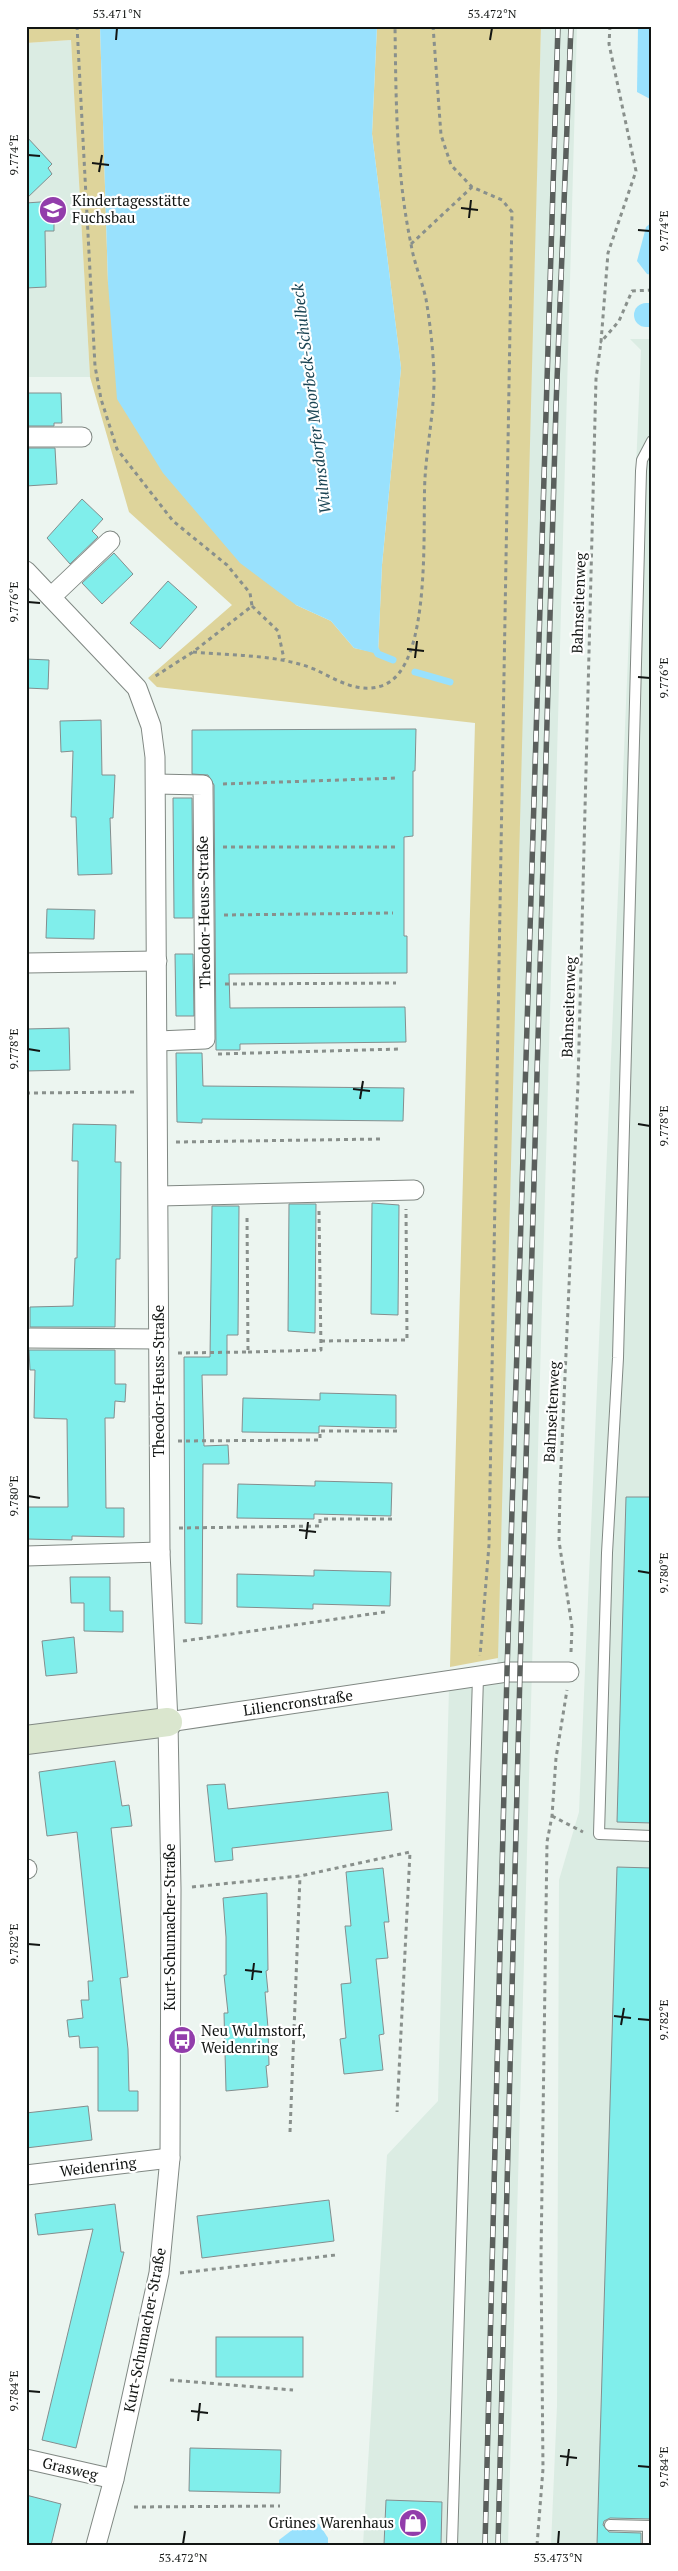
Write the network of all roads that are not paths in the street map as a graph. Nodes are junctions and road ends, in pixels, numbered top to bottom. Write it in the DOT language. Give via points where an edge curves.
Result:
graph roads {
  1 [pos="26,437"];
  2 [pos="82,437"];
  3 [pos="652,441"];
  4 [pos="110,541"];
  5 [pos="26,571"];
  6 [pos="51,597"];
  7 [pos="156,784"];
  8 [pos="157,961"];
  9 [pos="26,963"];
  10 [pos="158,1041"];
  11 [pos="410,1190"];
  12 [pos="158,1196"];
  13 [pos="26,1338"];
  14 [pos="159,1346"];
  15 [pos="160,1552"];
  16 [pos="26,1556"];
  17 [pos="569,1672"];
  18 [pos="478,1677"];
  19 [pos="168,1722"];
  20 [pos="26,1740"];
  21 [pos="652,1836"];
  22 [pos="170,2158"];
  23 [pos="26,2176"];
  24 [pos="26,2459"];
  25 [pos="114,2480"];
  26 [pos="610,2525"];
  27 [pos="650,2526"];
  28 [pos="96,2545"];
  29 [pos="452,2545"];
  30 [pos="648,2545"];
  1 -- 2 [label="street"];
  3 -- 21 [label="lane" via="642,460 641,471 618,1358 607,1553 599,1834"];
  4 -- 6 [label="street"];
  5 -- 6 [label="street, Theodor-Heuss-Straße"];
  6 -- 7 [label="street, Theodor-Heuss-Straße" via="137,688 151,726"];
  7 -- 8 [label="street, Theodor-Heuss-Straße"];
  7 -- 10 [label="street, Theodor-Heuss-Straße" via="203,785 205,1039"];
  8 -- 9 [label="street"];
  8 -- 10 [label="street, Theodor-Heuss-Straße"];
  10 -- 12 [label="street, Theodor-Heuss-Straße"];
  11 -- 12 [label="street"];
  12 -- 14 [label="street, Theodor-Heuss-Straße"];
  13 -- 14 [label="street"];
  14 -- 15 [label="street, Theodor-Heuss-Straße"];
  15 -- 16 [label="street"];
  15 -- 19 [label="street, Theodor-Heuss-Straße"];
  17 -- 18 [label="street, Liliencronstraße" via="507,1672"];
  18 -- 19 [label="street, Liliencronstraße"];
  18 -- 29 [label="lane"];
  19 -- 20 [label="street, Liliencronstraße"];
  19 -- 22 [label="street, Kurt-Schumacher-Straße"];
  22 -- 23 [label="street, Weidenring"];
  22 -- 25 [label="street, Kurt-Schumacher-Straße" via="159,2273"];
  24 -- 25 [label="street, Grasweg"];
  25 -- 28 [label="street, Kurt-Schumacher-Straße"];
  26 -- 27 [label="lane"];
  27 -- 30 [label="lane"];
}
